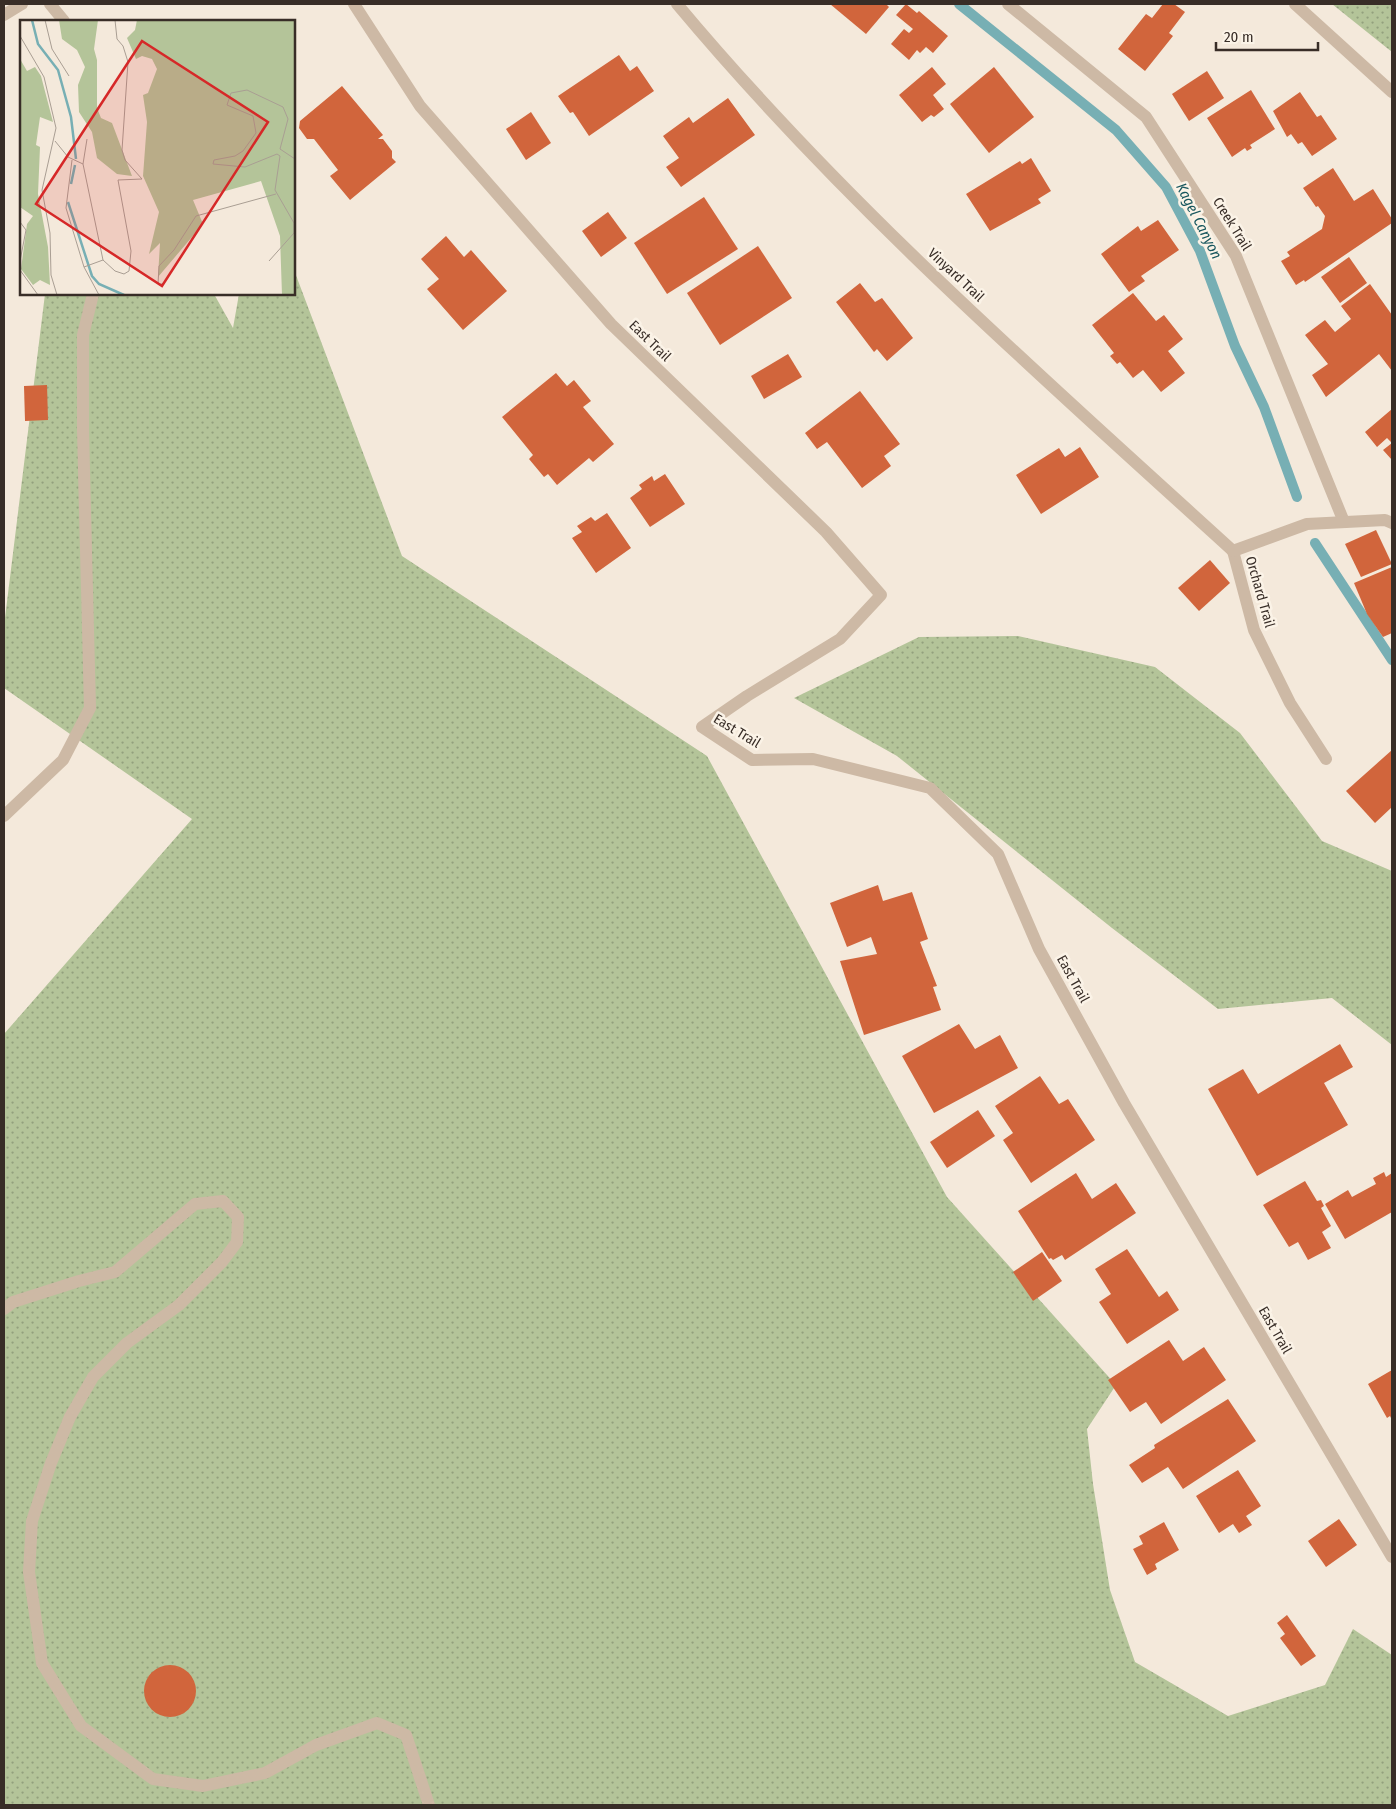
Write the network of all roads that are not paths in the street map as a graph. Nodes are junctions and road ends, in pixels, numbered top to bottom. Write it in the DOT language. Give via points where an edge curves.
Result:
graph roads {
  1 [pos="22,4"];
  2 [pos="50,4"];
  3 [pos="354,4"];
  4 [pos="677,4"];
  5 [pos="1008,4"];
  6 [pos="1295,4"];
  7 [pos="4,14"];
  8 [pos="63,20"];
  9 [pos="1392,92"];
  10 [pos="93,295"];
  11 [pos="1344,522"];
  12 [pos="1392,524"];
  13 [pos="1232,551"];
  14 [pos="1326,758"];
  15 [pos="4,816"];
  16 [pos="4,1310"];
  17 [pos="1392,1557"];
  18 [pos="429,1805"];
  1 -- 7 [label="street"];
  2 -- 8 [label="street"];
  3 -- 17 [label="street, East Trail" via="420,106 611,324 826,532 881,595 840,639 702,727 752,760 813,759 930,788 998,854 1039,949 1124,1104"];
  4 -- 13 [label="street, Vinyard Trail" via="738,77 877,221"];
  5 -- 11 [label="street, Creek Trail" via="1146,117 1210,215 1236,256"];
  6 -- 9 [label="street"];
  10 -- 15 [label="street" via="83,335 90,708 63,760"];
  11 -- 12 [label="street, Orchard Trail" via="1385,520"];
  11 -- 13 [label="street, Orchard Trail" via="1307,524"];
  13 -- 14 [label="street, Orchard Trail" via="1254,630 1290,703"];
  16 -- 18 [label="street" via="13,1302 115,1272 195,1204 223,1202 238,1217 237,1242 222,1262 179,1305 128,1343 93,1376 70,1417 32,1521 29,1572 42,1663 81,1726 152,1779 203,1786 264,1772 316,1745 377,1723 406,1735"];
}
